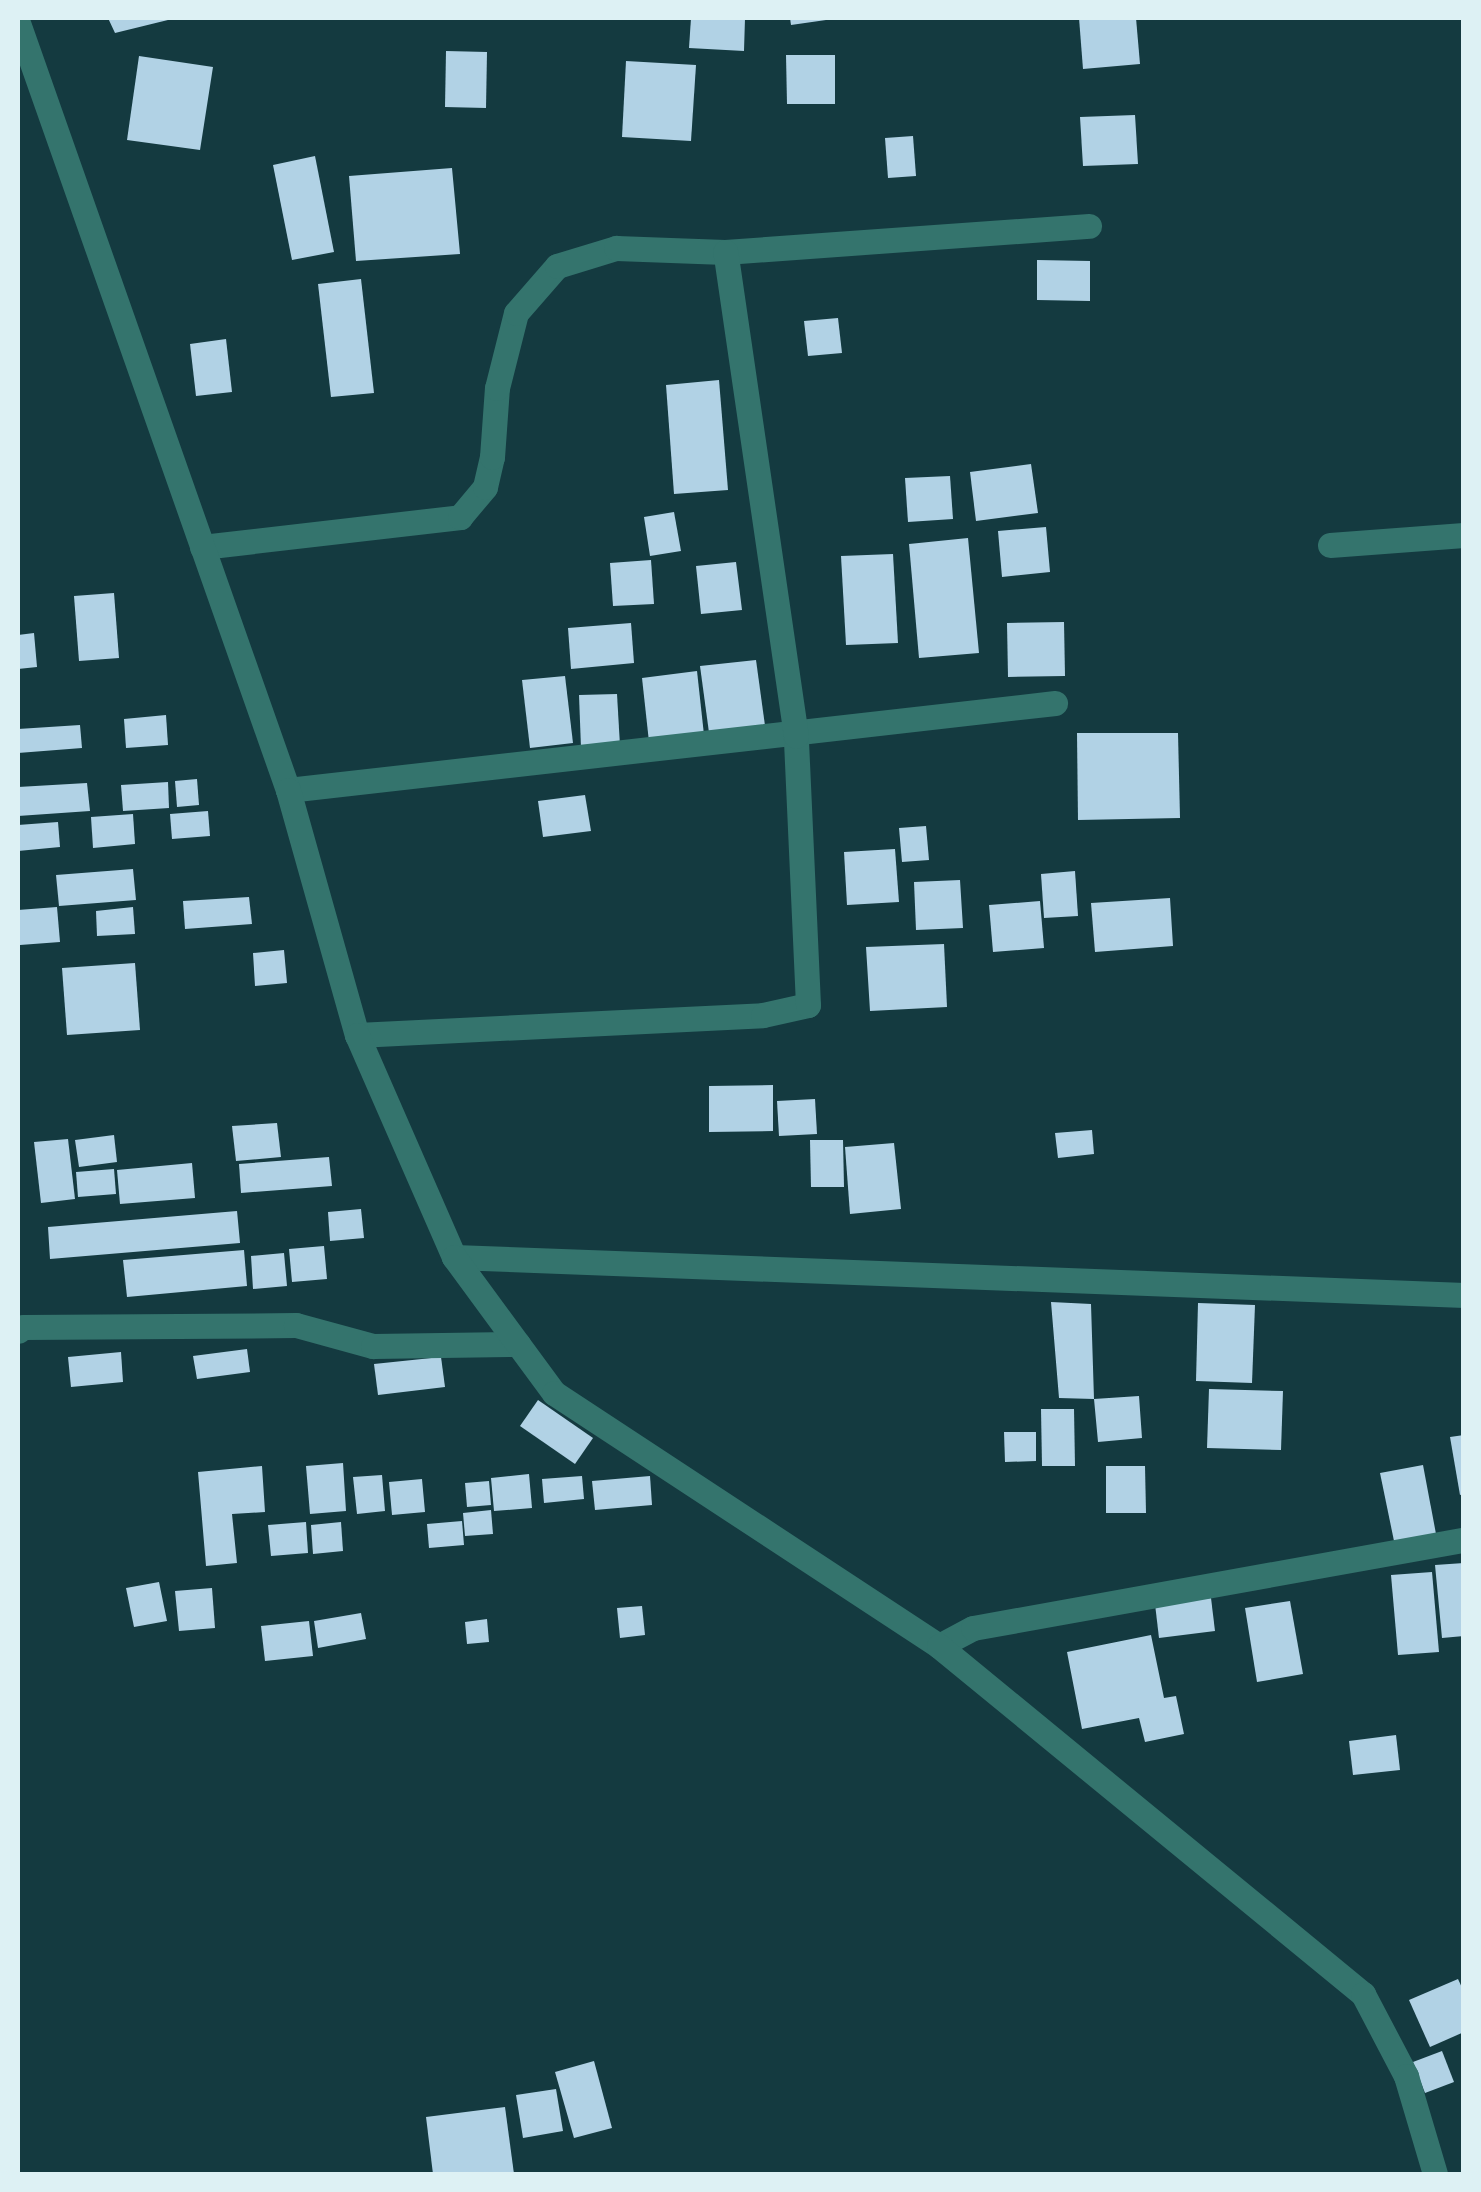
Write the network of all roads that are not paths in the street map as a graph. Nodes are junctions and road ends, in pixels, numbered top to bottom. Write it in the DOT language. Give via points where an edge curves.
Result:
graph roads {
  1 [pos="18,22"];
  2 [pos="1089,226"];
  3 [pos="726,252"];
  4 [pos="1464,535"];
  5 [pos="1330,545"];
  6 [pos="202,547"];
  7 [pos="1055,703"];
  8 [pos="796,736"];
  9 [pos="288,790"];
  10 [pos="357,1035"];
  11 [pos="454,1256"];
  12 [pos="1464,1295"];
  13 [pos="18,1331"];
  14 [pos="518,1344"];
  15 [pos="1464,1540"];
  16 [pos="938,1646"];
  17 [pos="1435,2174"];
  1 -- 6 [label="street"];
  2 -- 3 [label="street"];
  3 -- 6 [label="street" via="616,248 557,266 516,312 497,388 484,487 460,517"];
  3 -- 8 [label="street"];
  4 -- 5 [label="street"];
  6 -- 9 [label="street"];
  7 -- 8 [label="street"];
  8 -- 9 [label="street"];
  8 -- 10 [label="street" via="808,1005 763,1016"];
  9 -- 10 [label="street"];
  10 -- 11 [label="street"];
  11 -- 12 [label="street"];
  11 -- 14 [label="street"];
  13 -- 14 [label="street" via="296,1325 373,1346"];
  14 -- 16 [label="street" via="554,1392"];
  15 -- 16 [label="street" via="973,1628"];
  16 -- 17 [label="street" via="1364,1994 1406,2076"];
}
